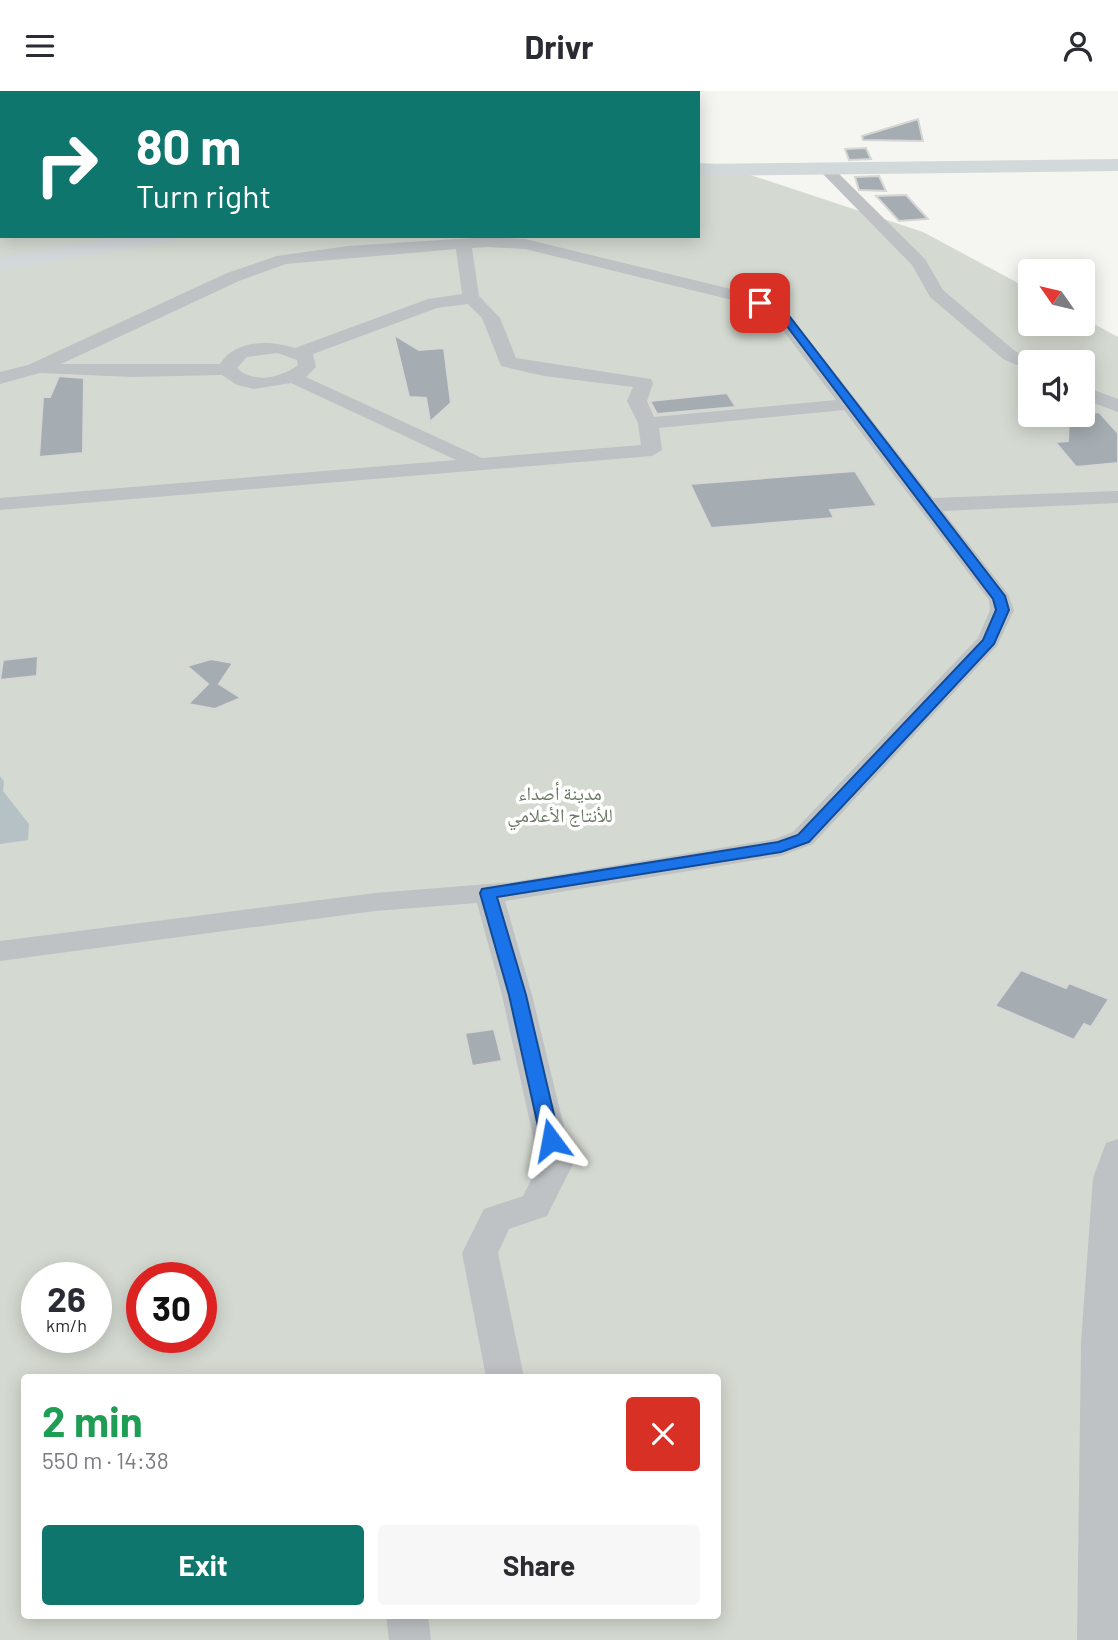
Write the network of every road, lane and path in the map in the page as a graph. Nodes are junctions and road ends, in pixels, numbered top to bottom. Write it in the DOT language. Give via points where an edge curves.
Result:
graph roads {
  1 [pos="1118,165"];
  2 [pos="825,168"];
  3 [pos="700,170"];
  4 [pos="160,238"];
  5 [pos="463,244"];
  6 [pos="0,264"];
  7 [pos="471,298"];
  8 [pos="300,352"];
  9 [pos="1018,360"];
  10 [pos="34,369"];
  11 [pos="227,369"];
  12 [pos="292,377"];
  13 [pos="0,378"];
  14 [pos="1095,397"];
  15 [pos="850,404"];
  16 [pos="1118,406"];
  17 [pos="648,423"];
  18 [pos="477,462"];
  19 [pos="1118,497"];
  20 [pos="0,505"];
  21 [pos="929,505"];
  22 [pos="488,893"];
  23 [pos="0,951"];
  24 [pos="1118,1152"];
  25 [pos="504,1374"];
  26 [pos="407,1619"];
  27 [pos="410,1640"];
  28 [pos="1098,1640"];
  1 -- 2 [label="main road"];
  2 -- 3 [label="main road"];
  2 -- 9 [label="street" via="919,263 936,293"];
  4 -- 6 [label="main road"];
  5 -- 7 [label="street"];
  5 -- 10 [label="street" via="326,253 261,265"];
  5 -- 15 [label="street" via="525,244 760,303 786,319"];
  7 -- 8 [label="street" via="434,303"];
  7 -- 17 [label="street" via="485,306 494,319 508,362 644,383 637,401"];
  8 -- 11 [label="street" via="253,350 233,358"];
  8 -- 12 [label="street" via="307,367"];
  10 -- 11 [label="street"];
  10 -- 13 [label="street"];
  11 -- 12 [label="street" via="251,381"];
  12 -- 18 [label="street"];
  14 -- 16 [label="street"];
  15 -- 17 [label="street"];
  15 -- 21 [label="street"];
  17 -- 18 [label="street" via="652,450"];
  18 -- 20 [label="street"];
  19 -- 21 [label="street"];
  21 -- 22 [label="street" via="1000,599 998,624 989,641 803,838 781,847"];
  22 -- 23 [label="street" via="376,902"];
  22 -- 25 [label="street" via="556,1164 535,1206 496,1219 480,1253"];
  24 -- 28 [label="street" via="1110,1178 1100,1342"];
  26 -- 27 [label="street"];
}
